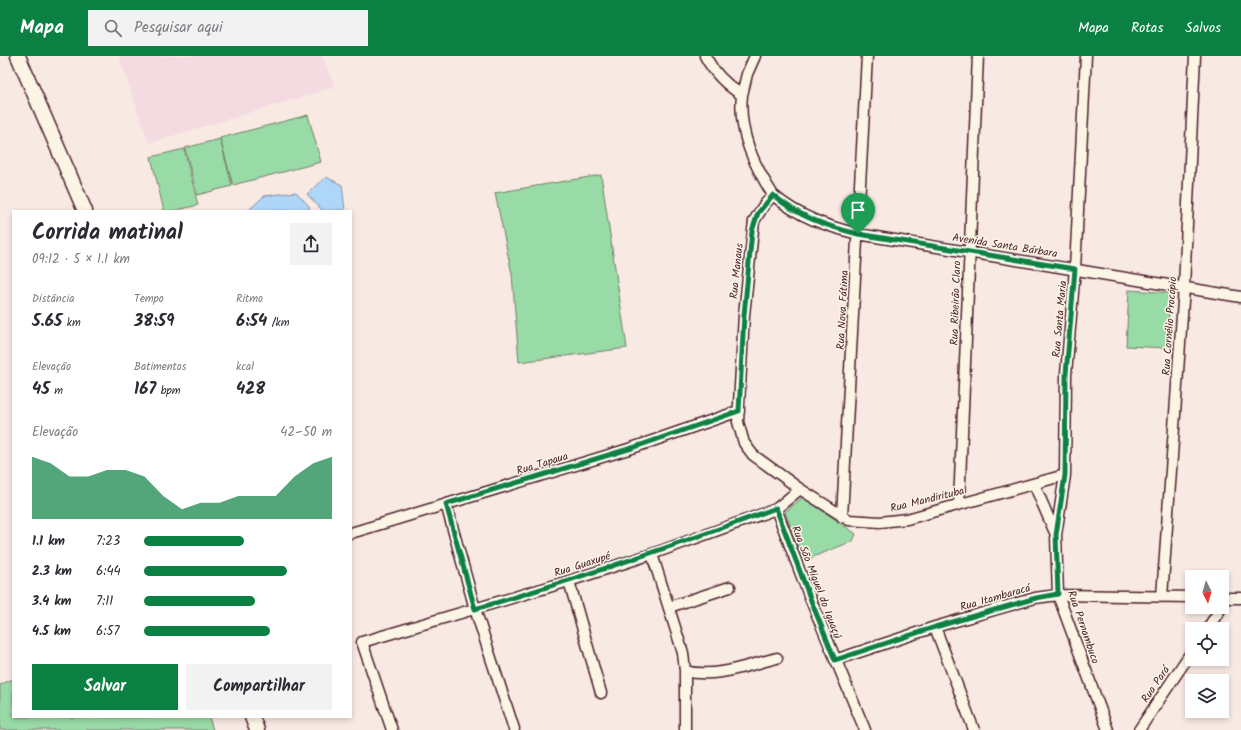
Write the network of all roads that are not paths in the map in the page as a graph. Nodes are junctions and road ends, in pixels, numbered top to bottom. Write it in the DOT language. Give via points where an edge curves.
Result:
graph roads {
  1 [pos="18,56"];
  2 [pos="705,56"];
  3 [pos="755,56"];
  4 [pos="868,56"];
  5 [pos="978,56"];
  6 [pos="1086,56"];
  7 [pos="1195,56"];
  8 [pos="742,95"];
  9 [pos="773,195"];
  10 [pos="86,210"];
  11 [pos="858,234"];
  12 [pos="970,252"];
  13 [pos="1075,269"];
  14 [pos="1184,287"];
  15 [pos="1241,297"];
  16 [pos="739,411"];
  17 [pos="1065,475"];
  18 [pos="1034,484"];
  19 [pos="800,489"];
  20 [pos="446,504"];
  21 [pos="959,504"];
  22 [pos="776,508"];
  23 [pos="842,517"];
  24 [pos="352,533"];
  25 [pos="1056,535"];
  26 [pos="652,554"];
  27 [pos="569,581"];
  28 [pos="730,587"];
  29 [pos="1058,594"];
  30 [pos="1162,597"];
  31 [pos="1185,597"];
  32 [pos="1229,598"];
  33 [pos="1241,598"];
  34 [pos="668,607"];
  35 [pos="475,609"];
  36 [pos="935,627"];
  37 [pos="777,658"];
  38 [pos="835,660"];
  39 [pos="1185,661"];
  40 [pos="685,671"];
  41 [pos="601,693"];
  42 [pos="252,718"];
  43 [pos="514,729"];
  44 [pos="257,730"];
  45 [pos="392,730"];
  46 [pos="685,730"];
  47 [pos="865,730"];
  48 [pos="974,730"];
  49 [pos="1108,730"];
  50 [pos="1139,730"];
  1 -- 10 [label="street"];
  2 -- 8 [label="street" via="729,87"];
  3 -- 8 [label="street"];
  4 -- 11 [label="street, Rua Nova Fátima"];
  5 -- 12 [label="street, Rua Ribeirão Claro"];
  6 -- 13 [label="street, Rua Santa Maria"];
  7 -- 14 [label="street, Rua Cornélio Procópio"];
  8 -- 9 [label="street" via="742,118 752,159"];
  9 -- 11 [label="street, Avenida Santa Bárbara" via="804,217 825,226"];
  9 -- 16 [label="street, Rua Manaus" via="758,213 752,231"];
  11 -- 12 [label="street, Avenida Santa Bárbara"];
  11 -- 23 [label="street, Rua Nova Fátima"];
  12 -- 13 [label="street, Avenida Santa Bárbara"];
  12 -- 21 [label="street, Rua Ribeirão Claro"];
  13 -- 14 [label="street, Avenida Santa Bárbara"];
  13 -- 17 [label="street, Rua Santa Maria" via="1066,374"];
  14 -- 15 [label="street, Avenida Santa Bárbara"];
  14 -- 30 [label="street, Rua Cornélio Procópio"];
  16 -- 19 [label="street, Rua Manaus" via="738,422 744,443 753,455"];
  16 -- 20 [label="street, Rua Tapaua" via="632,448"];
  17 -- 18 [label="street, Rua Mandirituba"];
  17 -- 25 [label="street, Rua Santa Maria"];
  18 -- 21 [label="street, Rua Mandirituba"];
  18 -- 25 [label="street, Rua Pernambuco"];
  19 -- 22 [label="street, Rua Guaxupé"];
  19 -- 23 [label="street, Rua Mandirituba"];
  20 -- 24 [label="street, Rua Tapaua"];
  20 -- 35 [label="street"];
  21 -- 23 [label="street, Rua Mandirituba" via="907,519 861,522"];
  22 -- 26 [label="street, Rua Guaxupé"];
  22 -- 38 [label="street, Rua São Miguel do Iguaçú"];
  25 -- 29 [label="street, Rua Pernambuco"];
  26 -- 27 [label="street, Rua Guaxupé"];
  26 -- 34 [label="street"];
  27 -- 35 [label="street, Rua Guaxupé"];
  27 -- 41 [label="street"];
  28 -- 34 [label="street"];
  29 -- 30 [label="street, Rua Itambaracá"];
  29 -- 36 [label="street, Rua Itambaracá"];
  29 -- 49 [label="street, Rua Pernambuco"];
  30 -- 31 [label="street, Rua Itambaracá"];
  32 -- 33 [label="street"];
  34 -- 40 [label="street" via="680,638"];
  35 -- 43 [label="street"];
  35 -- 45 [label="street, Rua Guaxupé" via="362,642"];
  36 -- 38 [label="street, Rua Itambaracá"];
  36 -- 48 [label="street"];
  37 -- 40 [label="street" via="714,673 695,674"];
  38 -- 47 [label="street, Rua São Miguel do Iguaçú"];
  39 -- 50 [label="street, Rua Pará"];
  40 -- 46 [label="street"];
  42 -- 44 [label="street"];
}
